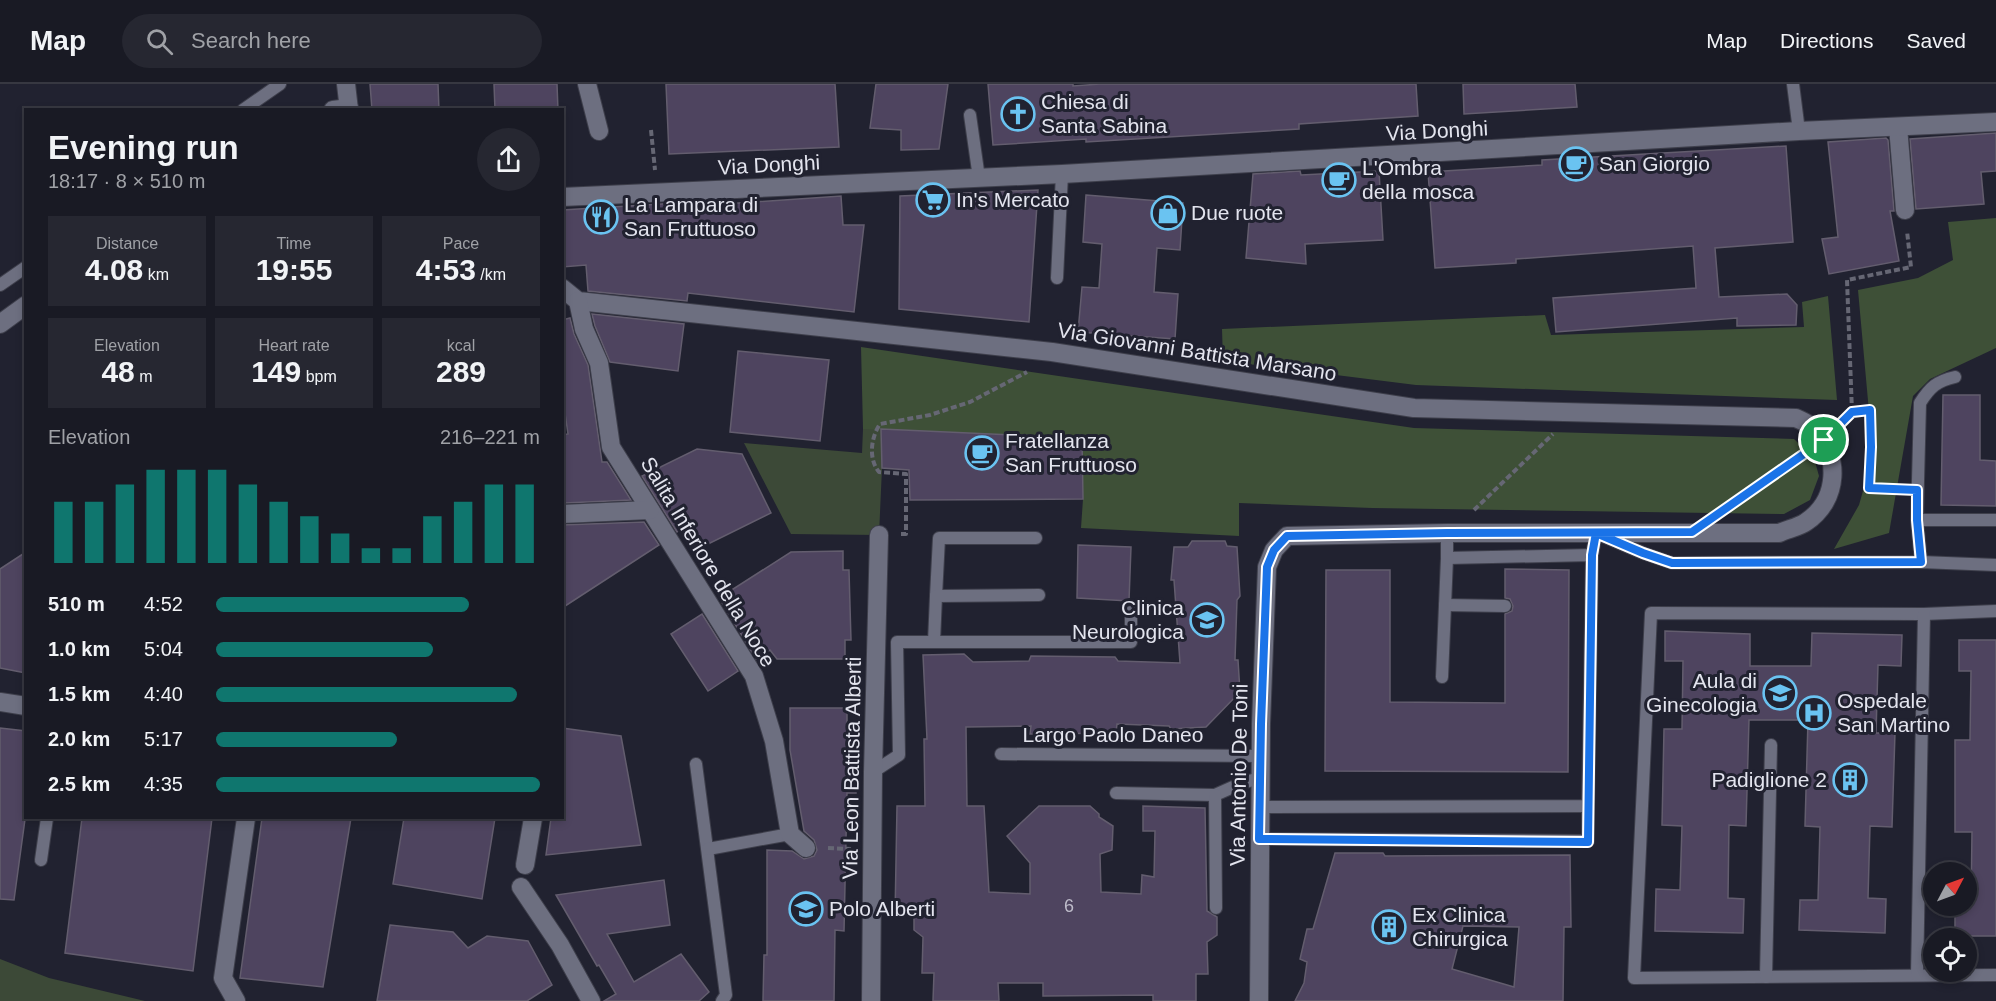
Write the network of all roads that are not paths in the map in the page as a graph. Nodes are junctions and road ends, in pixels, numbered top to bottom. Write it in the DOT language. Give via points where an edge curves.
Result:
graph roads {
  1 [pos="280,84"];
  2 [pos="346,84"];
  3 [pos="587,84"];
  4 [pos="1793,84"];
  5 [pos="246,108"];
  6 [pos="343,108"];
  7 [pos="970,115"];
  8 [pos="1996,122"];
  9 [pos="1898,127"];
  10 [pos="599,131"];
  11 [pos="1799,131"];
  12 [pos="1062,174"];
  13 [pos="978,178"];
  14 [pos="564,197"];
  15 [pos="1905,210"];
  16 [pos="24,268"];
  17 [pos="1057,278"];
  18 [pos="0,285"];
  19 [pos="564,290"];
  20 [pos="578,301"];
  21 [pos="24,306"];
  22 [pos="0,324"];
  23 [pos="1955,377"];
  24 [pos="650,510"];
  25 [pos="564,514"];
  26 [pos="1917,520"];
  27 [pos="1996,520"];
  28 [pos="1447,533"];
  29 [pos="1596,533"];
  30 [pos="879,535"];
  31 [pos="1036,538"];
  32 [pos="1592,555"];
  33 [pos="1447,558"];
  34 [pos="1921,562"];
  35 [pos="1996,565"];
  36 [pos="1039,595"];
  37 [pos="936,596"];
  38 [pos="1445,605"];
  39 [pos="1505,606"];
  40 [pos="1996,611"];
  41 [pos="1131,612"];
  42 [pos="1924,614"];
  43 [pos="934,642"];
  44 [pos="1442,677"];
  45 [pos="0,702"];
  46 [pos="24,706"];
  47 [pos="1771,745"];
  48 [pos="1001,754"];
  49 [pos="1261,756"];
  50 [pos="696,764"];
  51 [pos="873,772"];
  52 [pos="1260,778"];
  53 [pos="1116,794"];
  54 [pos="1215,795"];
  55 [pos="1588,806"];
  56 [pos="1260,807"];
  57 [pos="48,819"];
  58 [pos="246,819"];
  59 [pos="533,819"];
  60 [pos="790,834"];
  61 [pos="1259,839"];
  62 [pos="806,848"];
  63 [pos="708,849"];
  64 [pos="41,860"];
  65 [pos="525,865"];
  66 [pos="521,887"];
  67 [pos="1216,908"];
  68 [pos="1917,975"];
  69 [pos="1996,975"];
  70 [pos="1766,977"];
  71 [pos="585,999"];
  72 [pos="236,1001"];
  73 [pos="722,1001"];
  74 [pos="871,1001"];
  75 [pos="1259,1001"];
  1 -- 5 [label="lane"];
  2 -- 6 [label="street"];
  3 -- 10 [label="street"];
  4 -- 11 [label="lane"];
  7 -- 13 [label="lane"];
  8 -- 9 [label="street, Via Donghi"];
  9 -- 11 [label="street, Via Donghi"];
  9 -- 15 [label="street"];
  11 -- 12 [label="street, Via Donghi"];
  12 -- 13 [label="street, Via Donghi"];
  12 -- 17 [label="lane"];
  13 -- 14 [label="street, Via Donghi"];
  16 -- 18 [label="lane"];
  19 -- 20 [label="street"];
  20 -- 24 [label="street, Salita Inferiore della Noce" via="584,329 599,363 611,447"];
  20 -- 29 [label="street, Via Giovanni Battista Marsano" via="1032,350 1414,408 1797,418 1824,440 1834,472 1827,502 1806,523 1779,532"];
  21 -- 22 [label="street"];
  23 -- 26 [label="lane" via="1940,380 1920,403"];
  24 -- 25 [label="street"];
  24 -- 60 [label="street, Salita Inferiore della Noce" via="754,676 774,741"];
  26 -- 27 [label="lane"];
  26 -- 34 [label="lane"];
  28 -- 29 [label="street"];
  28 -- 33 [label="lane"];
  28 -- 49 [label="street, Via Antonio De Toni" via="1287,536 1274,550 1267,567"];
  29 -- 32 [label="lane"];
  29 -- 34 [label="lane" via="1672,563"];
  30 -- 51 [label="street, Via Leon Battista Alberti"];
  31 -- 37 [label="lane" via="939,538"];
  32 -- 33 [label="lane"];
  32 -- 55 [label="lane"];
  33 -- 38 [label="lane"];
  34 -- 35 [label="lane"];
  36 -- 37 [label="lane"];
  37 -- 43 [label="lane"];
  38 -- 39 [label="lane"];
  38 -- 44 [label="lane"];
  40 -- 42 [label="lane"];
  41 -- 43 [label="lane" via="1131,642"];
  42 -- 68 [label="lane"];
  42 -- 70 [label="lane" via="1650,613 1634,978"];
  43 -- 51 [label="lane" via="897,642 899,755"];
  45 -- 46 [label="street"];
  47 -- 70 [label="lane"];
  48 -- 49 [label="lane, Largo Paolo Daneo"];
  49 -- 52 [label="street, Via Antonio De Toni"];
  50 -- 63 [label="lane"];
  51 -- 74 [label="street, Via Leon Battista Alberti"];
  52 -- 54 [label="lane"];
  52 -- 56 [label="street, Via Antonio De Toni"];
  53 -- 54 [label="lane"];
  54 -- 67 [label="lane"];
  55 -- 56 [label="lane"];
  55 -- 61 [label="lane" via="1588,842"];
  56 -- 61 [label="street, Via Antonio De Toni"];
  57 -- 64 [label="lane"];
  58 -- 72 [label="street" via="222,978"];
  59 -- 65 [label="street"];
  60 -- 62 [label="street"];
  60 -- 63 [label="lane"];
  61 -- 75 [label="street, Via Antonio De Toni"];
  63 -- 73 [label="lane" via="726,995"];
  66 -- 71 [label="street" via="560,945"];
  68 -- 69 [label="lane"];
  68 -- 70 [label="lane"];
}
